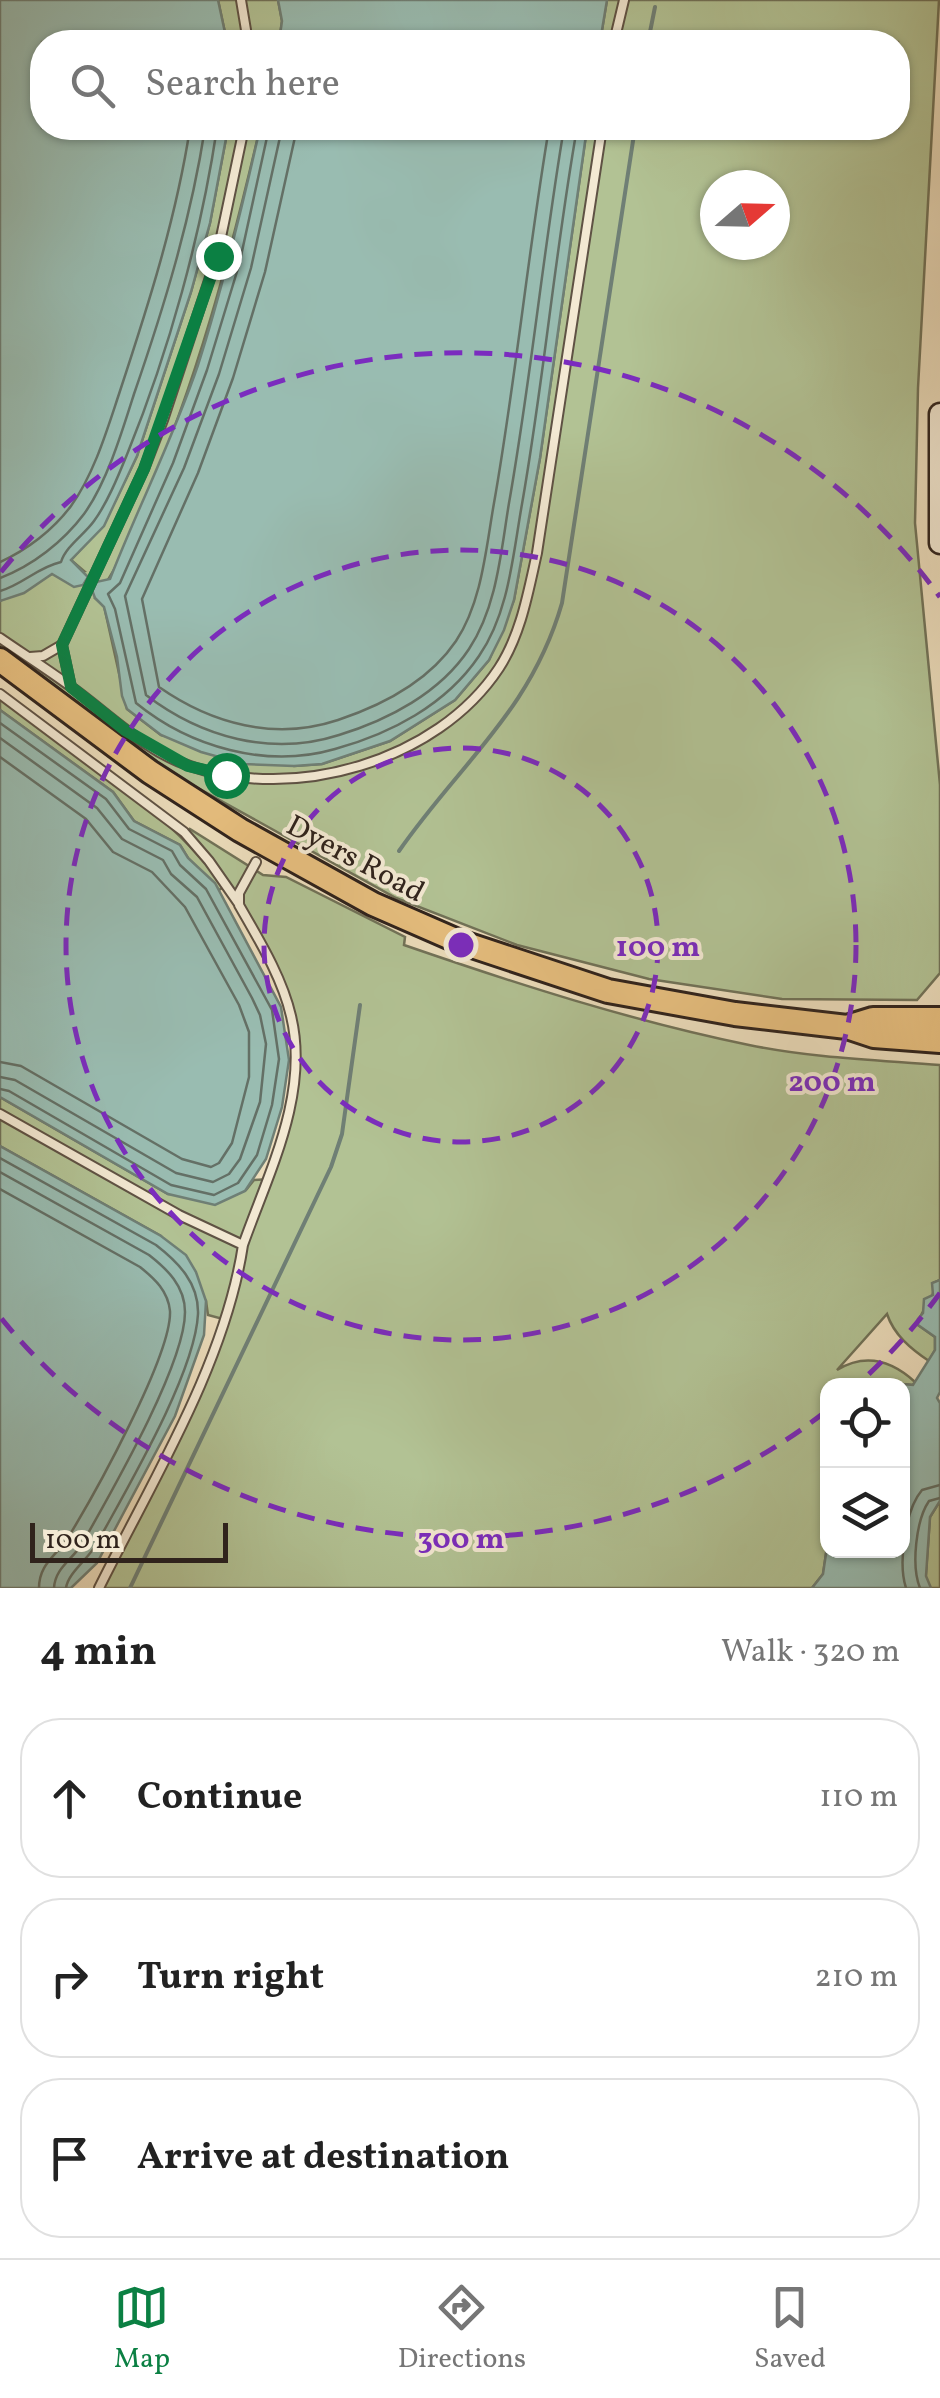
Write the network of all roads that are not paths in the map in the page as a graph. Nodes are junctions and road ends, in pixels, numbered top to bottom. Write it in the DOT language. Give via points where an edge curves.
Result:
graph roads {
  1 [pos="242,0"];
  2 [pos="624,0"];
  3 [pos="246,30"];
  4 [pos="617,30"];
  5 [pos="242,140"];
  6 [pos="600,140"];
  7 [pos="940,414"];
  8 [pos="940,543"];
  9 [pos="0,638"];
  10 [pos="62,645"];
  11 [pos="28,657"];
  12 [pos="0,660"];
  13 [pos="71,687"];
  14 [pos="0,694"];
  15 [pos="256,862"];
  16 [pos="239,905"];
  17 [pos="940,1019"];
  18 [pos="847,1027"];
  19 [pos="940,1041"];
  20 [pos="0,1114"];
  21 [pos="243,1245"];
  22 [pos="100,1588"];
  1 -- 3 [label="lane"];
  2 -- 4 [label="lane"];
  5 -- 10 [label="lane" via="218,256 163,420"];
  6 -- 13 [label="lane" via="537,553 523,616 499,668 479,692 442,724 389,754 330,773 278,779 188,766 125,730"];
  7 -- 8 [label="main road"];
  9 -- 11 [label="lane"];
  10 -- 11 [label="lane"];
  10 -- 13 [label="lane"];
  11 -- 13 [label="lane"];
  12 -- 18 [label="highway, Dyers Road" via="240,830 409,920 608,992"];
  14 -- 16 [label="lane" via="184,832"];
  15 -- 16 [label="lane"];
  16 -- 21 [label="lane" via="281,986 296,1052 279,1147"];
  17 -- 18 [label="highway, Dyers Road" via="873,1019"];
  18 -- 19 [label="highway, Dyers Road"];
  20 -- 21 [label="lane"];
  21 -- 22 [label="lane" via="210,1358"];
}
